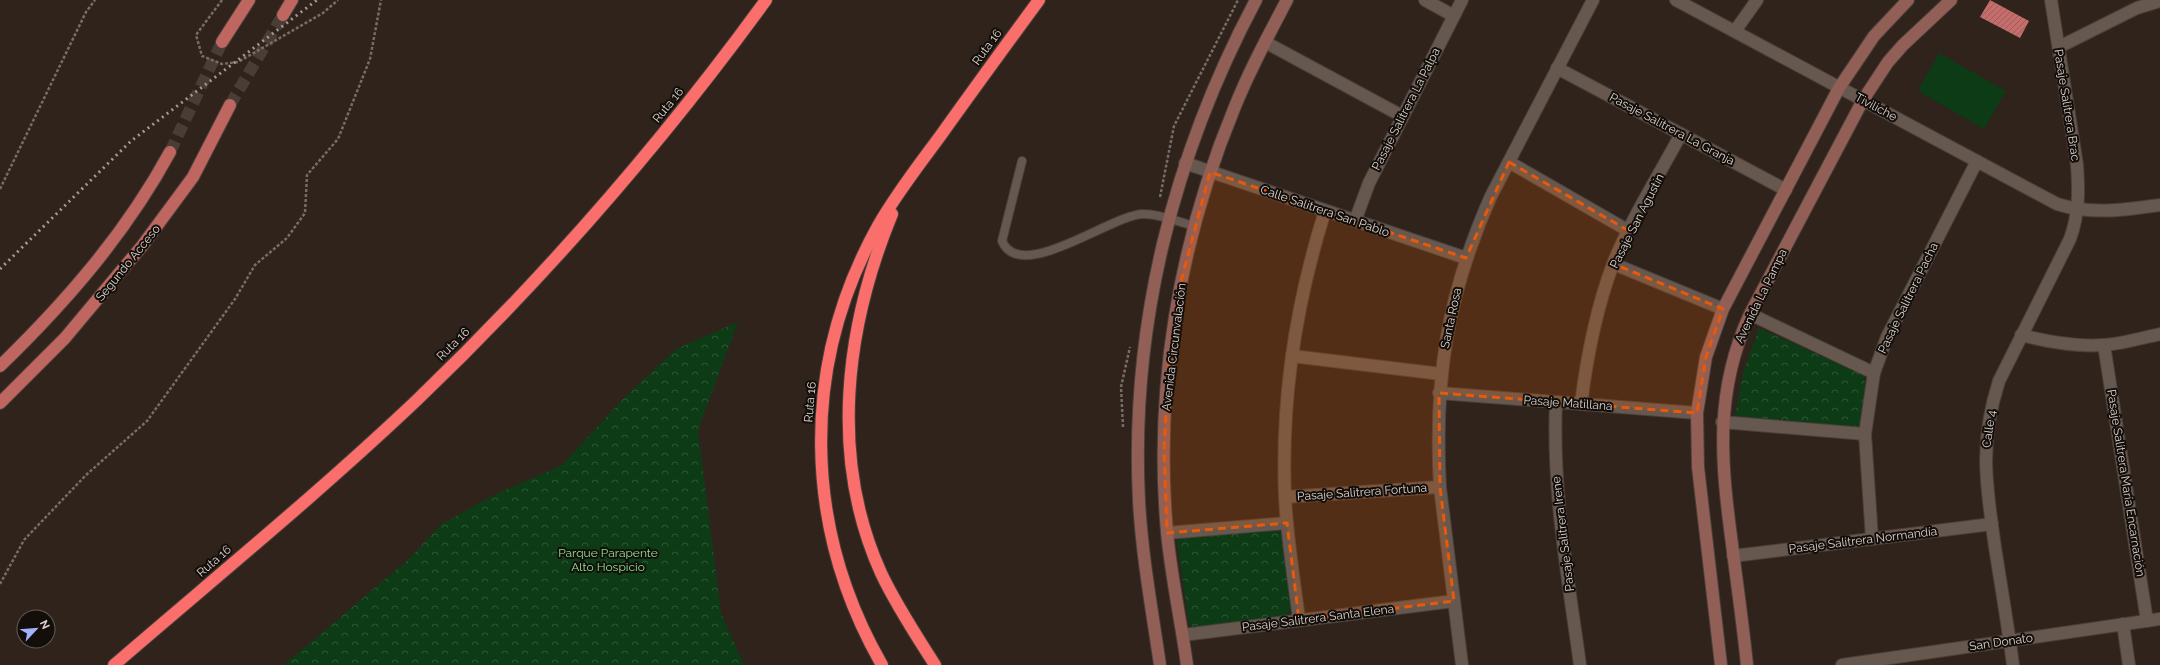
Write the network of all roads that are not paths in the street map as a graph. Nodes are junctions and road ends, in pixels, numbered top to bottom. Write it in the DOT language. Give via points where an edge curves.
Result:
graph roads {
  1 [pos="249,0"];
  2 [pos="292,0"];
  3 [pos="766,0"];
  4 [pos="1039,0"];
  5 [pos="1256,0"];
  6 [pos="1287,0"];
  7 [pos="1425,0"];
  8 [pos="1462,0"];
  9 [pos="1593,0"];
  10 [pos="1676,0"];
  11 [pos="1757,0"];
  12 [pos="1908,0"];
  13 [pos="1951,0"];
  14 [pos="2051,0"];
  15 [pos="2160,1"];
  16 [pos="283,15"];
  17 [pos="1454,16"];
  18 [pos="1734,31"];
  19 [pos="222,42"];
  20 [pos="1266,42"];
  21 [pos="2058,47"];
  22 [pos="1557,68"];
  23 [pos="1839,88"];
  24 [pos="1863,100"];
  25 [pos="230,105"];
  26 [pos="1402,116"];
  27 [pos="1681,134"];
  28 [pos="170,152"];
  29 [pos="1022,161"];
  30 [pos="1977,161"];
  31 [pos="1509,162"];
  32 [pos="1185,163"];
  33 [pos="1210,172"];
  34 [pos="910,177"];
  35 [pos="1786,190"];
  36 [pos="2160,205"];
  37 [pos="2078,210"];
  38 [pos="1325,211"];
  39 [pos="1168,219"];
  40 [pos="1355,221"];
  41 [pos="1194,226"];
  42 [pos="1629,231"];
  43 [pos="1466,258"];
  44 [pos="1614,264"];
  45 [pos="1724,309"];
  46 [pos="1750,314"];
  47 [pos="2160,334"];
  48 [pos="2021,335"];
  49 [pos="2104,345"];
  50 [pos="1292,356"];
  51 [pos="0,366"];
  52 [pos="1874,372"];
  53 [pos="1440,374"];
  54 [pos="1439,393"];
  55 [pos="1556,402"];
  56 [pos="0,403"];
  57 [pos="1580,404"];
  58 [pos="1697,413"];
  59 [pos="1722,422"];
  60 [pos="1865,434"];
  61 [pos="1440,487"];
  62 [pos="1285,497"];
  63 [pos="1287,523"];
  64 [pos="1992,524"];
  65 [pos="1167,533"];
  66 [pos="1872,539"];
  67 [pos="1733,556"];
  68 [pos="1454,601"];
  69 [pos="2160,619"];
  70 [pos="1299,620"];
  71 [pos="2148,620"];
  72 [pos="2123,624"];
  73 [pos="1183,635"];
  74 [pos="2009,641"];
  75 [pos="1895,661"];
  76 [pos="114,665"];
  77 [pos="882,665"];
  78 [pos="935,665"];
  79 [pos="1160,665"];
  80 [pos="1187,665"];
  81 [pos="1462,665"];
  82 [pos="1580,665"];
  83 [pos="1721,665"];
  84 [pos="1748,665"];
  85 [pos="1842,665"];
  86 [pos="2013,665"];
  87 [pos="2128,665"];
  1 -- 19 [label="main road"];
  2 -- 16 [label="main road"];
  3 -- 76 [label="highway, Ruta 16" via="702,86 627,177 536,280 470,348 363,449"];
  4 -- 34 [label="highway, Ruta 16"];
  5 -- 32 [label="street" via="1219,75"];
  6 -- 20 [label="street, Avenida Circunvalación"];
  7 -- 17 [label="street"];
  8 -- 17 [label="street, Pasaje Salitrera La Palpa"];
  9 -- 22 [label="street, Santa Rosa"];
  10 -- 18 [label="street, Tiviliche"];
  11 -- 18 [label="street"];
  12 -- 23 [label="street" via="1874,36"];
  13 -- 24 [label="street, Avenida La Pampa" via="1888,62"];
  14 -- 21 [label="street, Pasaje Salitrera Brac"];
  15 -- 21 [label="street" via="2137,8"];
  17 -- 26 [label="street, Pasaje Salitrera La Palpa"];
  18 -- 23 [label="street, Tiviliche"];
  20 -- 26 [label="street"];
  20 -- 33 [label="street, Avenida Circunvalación" via="1234,107"];
  21 -- 37 [label="street, Pasaje Salitrera Brac" via="2077,165"];
  22 -- 27 [label="street, Pasaje Salitrera La Granja"];
  22 -- 31 [label="street, Santa Rosa"];
  23 -- 24 [label="street, Tiviliche"];
  23 -- 35 [label="street"];
  24 -- 30 [label="street, Tiviliche"];
  24 -- 46 [label="street, Avenida La Pampa"];
  25 -- 56 [label="main road, Segundo Acceso" via="193,177 142,246 65,338"];
  26 -- 40 [label="street, Pasaje Salitrera La Palpa" via="1369,183"];
  27 -- 35 [label="street, Pasaje Salitrera La Granja"];
  27 -- 42 [label="street, Pasaje San Agustín"];
  28 -- 51 [label="main road, Segundo Acceso" via="150,189 98,261"];
  29 -- 39 [label="lane" via="1002,241 1005,248 1012,253 1031,256 1087,236 1132,216 1144,214"];
  30 -- 37 [label="street, Tiviliche" via="2046,199"];
  30 -- 52 [label="street, Pasaje Salitrera Pacha" via="1887,337"];
  31 -- 42 [label="street"];
  31 -- 43 [label="street, Santa Rosa"];
  32 -- 33 [label="street, Calle Salitrera San Pablo"];
  32 -- 39 [label="street"];
  33 -- 38 [label="street, Calle Salitrera San Pablo"];
  33 -- 41 [label="street, Avenida Circunvalación"];
  34 -- 77 [label="highway, Ruta 16" via="875,232 843,304 828,364 821,426 822,482 831,538 847,593"];
  34 -- 78 [label="highway" via="882,238 863,302 849,389 849,443 856,496 871,548 897,604"];
  35 -- 45 [label="street"];
  36 -- 37 [label="street, Tiviliche" via="2109,212"];
  37 -- 48 [label="street, Calle 4" via="2070,239"];
  38 -- 40 [label="street, Calle Salitrera San Pablo"];
  38 -- 50 [label="street" via="1305,280"];
  39 -- 41 [label="lane"];
  39 -- 79 [label="street" via="1151,301 1138,423 1142,539"];
  40 -- 43 [label="street, Calle Salitrera San Pablo"];
  41 -- 65 [label="street, Avenida Circunvalación" via="1180,285 1169,363 1164,448"];
  42 -- 44 [label="street, Pasaje San Agustín"];
  43 -- 53 [label="street, Santa Rosa" via="1453,303"];
  44 -- 45 [label="street"];
  44 -- 57 [label="street, Pasaje San Agustín" via="1592,334"];
  45 -- 58 [label="street" via="1706,358"];
  46 -- 52 [label="street"];
  46 -- 59 [label="street, Avenida La Pampa" via="1731,364"];
  47 -- 49 [label="street"];
  48 -- 49 [label="street" via="2064,344"];
  48 -- 64 [label="street, Calle 4" via="1999,381 1989,419 1985,461"];
  49 -- 71 [label="street, Pasaje Salitrera María Encarnación"];
  50 -- 53 [label="street"];
  50 -- 62 [label="street" via="1285,424"];
  52 -- 60 [label="street, Pasaje Salitrera Pacha"];
  53 -- 54 [label="street, Santa Rosa"];
  54 -- 55 [label="street, Pasaje Matillana"];
  54 -- 61 [label="street, Santa Rosa"];
  55 -- 57 [label="street, Pasaje Matillana"];
  55 -- 82 [label="street, Pasaje Salitrera Irene" via="1558,508"];
  57 -- 58 [label="street, Pasaje Matillana"];
  58 -- 83 [label="street" via="1698,467"];
  59 -- 60 [label="street"];
  59 -- 67 [label="street, Avenida La Pampa" via="1722,467"];
  60 -- 66 [label="street, Pasaje Salitrera Pacha"];
  61 -- 62 [label="street, Pasaje Salitrera Fortuna"];
  61 -- 68 [label="street, Santa Rosa"];
  62 -- 63 [label="street"];
  63 -- 65 [label="street"];
  63 -- 70 [label="street"];
  64 -- 66 [label="street, Pasaje Salitrera Normandía"];
  64 -- 74 [label="street, Calle 4"];
  65 -- 73 [label="street, Avenida Circunvalación"];
  66 -- 67 [label="street, Pasaje Salitrera Normandía"];
  67 -- 84 [label="street, Avenida La Pampa"];
  68 -- 70 [label="street, Pasaje Salitrera Santa Elena"];
  68 -- 81 [label="street, Santa Rosa"];
  69 -- 71 [label="street, San Donato"];
  70 -- 73 [label="street, Pasaje Salitrera Santa Elena"];
  71 -- 72 [label="street, San Donato"];
  72 -- 74 [label="street, San Donato"];
  72 -- 87 [label="street"];
  73 -- 80 [label="street, Avenida Circunvalación"];
  74 -- 75 [label="street, San Donato"];
  74 -- 86 [label="street, Calle 4"];
  75 -- 85 [label="street, San Donato"];
}
